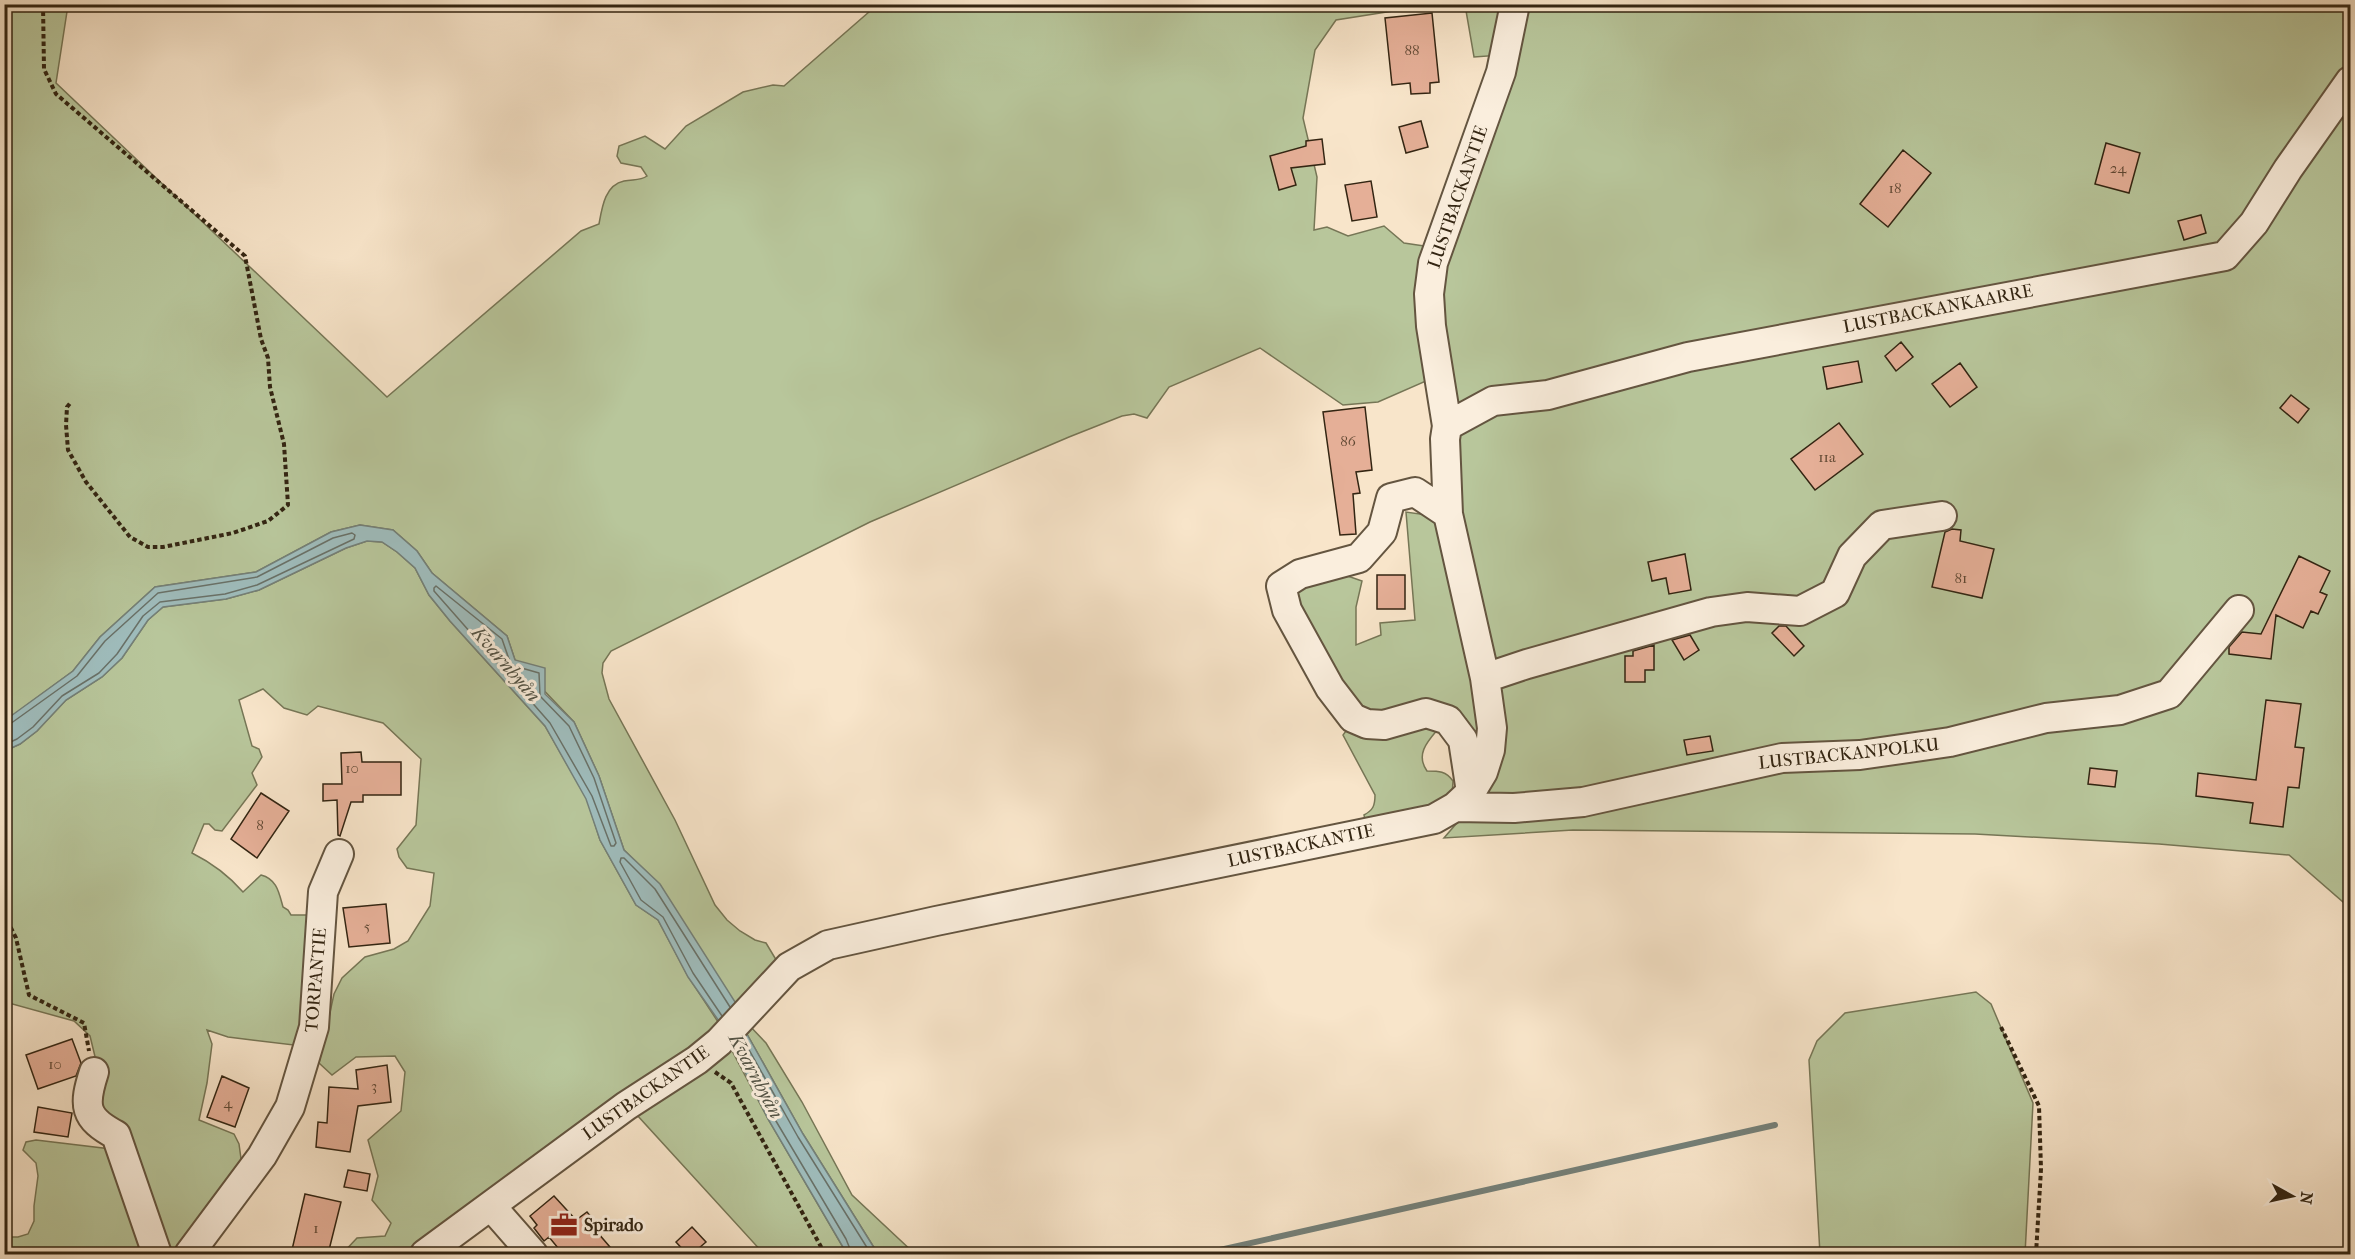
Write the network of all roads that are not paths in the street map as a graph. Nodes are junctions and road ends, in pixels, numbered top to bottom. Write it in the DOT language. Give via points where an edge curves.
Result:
graph roads {
  1 [pos="1515,4"];
  2 [pos="2350,81"];
  3 [pos="1447,426"];
  4 [pos="1448,514"];
  5 [pos="1942,516"];
  6 [pos="2239,610"];
  7 [pos="1485,678"];
  8 [pos="1463,800"];
  9 [pos="339,854"];
  10 [pos="94,1072"];
  11 [pos="491,1206"];
  12 [pos="157,1254"];
  13 [pos="189,1254"];
  14 [pos="424,1254"];
  15 [pos="533,1254"];
  1 -- 3 [label="street, LUSTBACKANTIE" via="1501,72 1433,263 1429,294 1431,326"];
  2 -- 3 [label="street, LUSTBACKANKAARRE" via="2254,223 2225,256 1688,357 1548,395 1493,401"];
  3 -- 4 [label="street, LUSTBACKANTIE"];
  4 -- 7 [label="street, LUSTBACKANTIE"];
  4 -- 8 [label="street" via="1415,492 1391,498 1382,532 1359,558 1300,574 1281,586 1287,610 1330,688 1353,718 1384,725 1426,713 1448,720 1463,740"];
  5 -- 7 [label="street" via="1882,525 1852,556 1835,593 1800,611 1747,607 1711,612"];
  6 -- 8 [label="street, LUSTBACKANPOLKU" via="2169,694 2120,710 2046,718 1950,742 1883,752 1782,758 1583,802 1515,808"];
  7 -- 8 [label="street, LUSTBACKANTIE" via="1492,728 1490,750 1483,772"];
  8 -- 11 [label="street, LUSTBACKANTIE" via="1434,819 828,945 789,967 708,1051"];
  9 -- 13 [label="street, TORPANTIE" via="323,892 314,1027 290,1107 262,1156"];
  10 -- 12 [label="street" via="87,1094 88,1113 98,1125 117,1135"];
  11 -- 14 [label="street, LUSTBACKANTIE"];
  11 -- 15 [label="street"];
}
